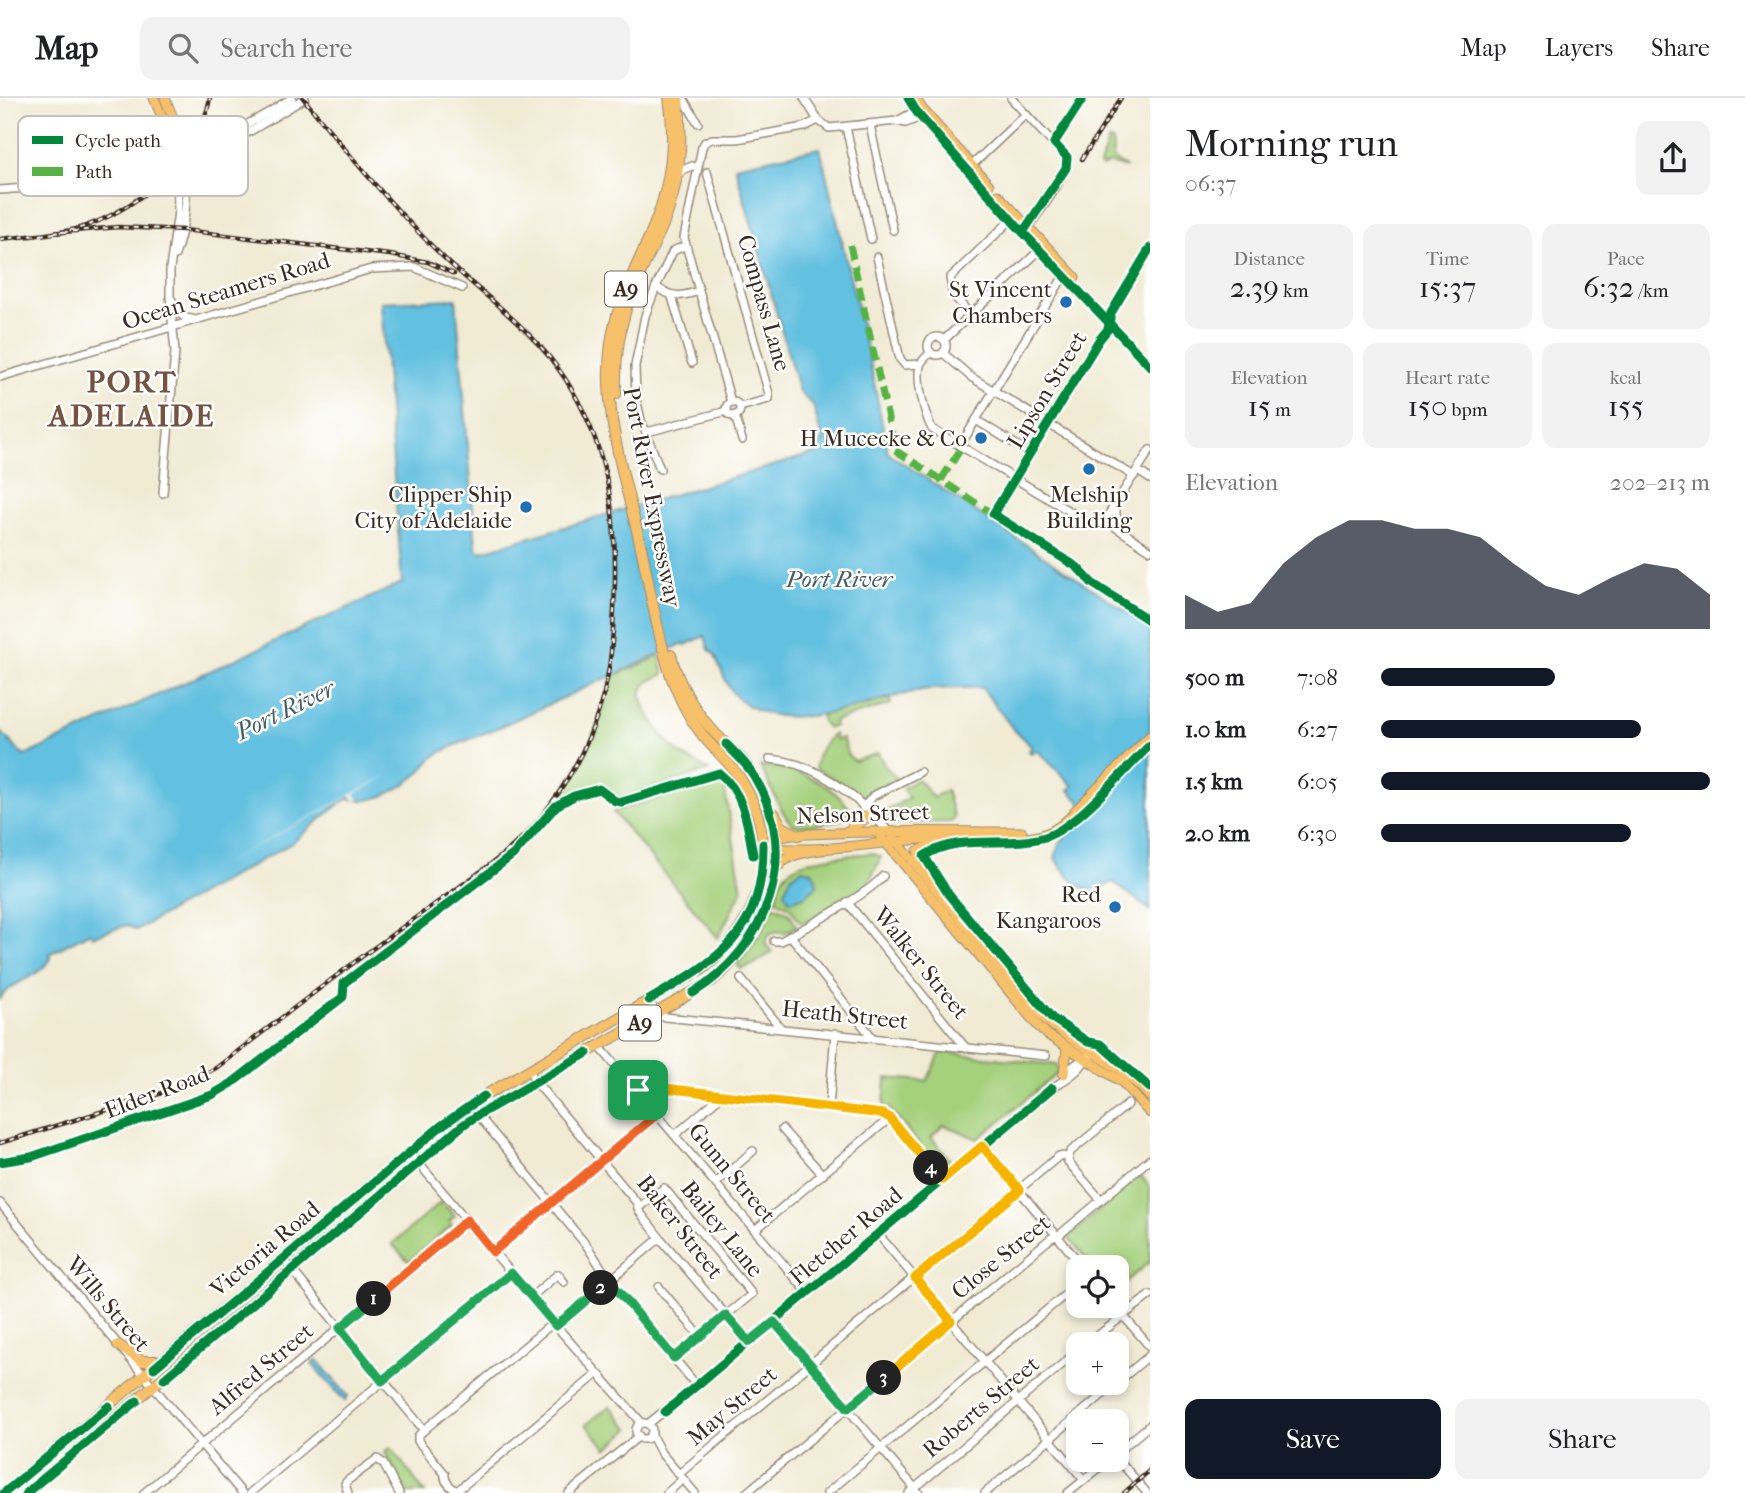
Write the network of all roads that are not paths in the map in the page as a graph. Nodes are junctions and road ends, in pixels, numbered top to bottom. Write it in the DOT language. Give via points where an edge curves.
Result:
graph roads {
  1 [pos="154,98"];
  2 [pos="165,98"];
  3 [pos="292,98"];
  4 [pos="305,98"];
  5 [pos="669,98"];
  6 [pos="680,98"];
  7 [pos="804,98"];
  8 [pos="908,98"];
  9 [pos="915,98"];
  10 [pos="1011,98"];
  11 [pos="1083,98"];
  12 [pos="920,112"];
  13 [pos="1026,114"];
  14 [pos="163,116"];
  15 [pos="172,116"];
  16 [pos="818,120"];
  17 [pos="698,123"];
  18 [pos="248,125"];
  19 [pos="870,125"];
  20 [pos="846,127"];
  21 [pos="248,131"];
  22 [pos="1054,143"];
  23 [pos="692,166"];
  24 [pos="970,167"];
  25 [pos="707,172"];
  26 [pos="677,175"];
  27 [pos="18,188"];
  28 [pos="695,188"];
  29 [pos="712,189"];
  30 [pos="0,190"];
  31 [pos="179,196"];
  32 [pos="186,196"];
  33 [pos="1011,220"];
  34 [pos="893,230"];
  35 [pos="1026,230"];
  36 [pos="871,239"];
  37 [pos="686,245"];
  38 [pos="1043,248"];
  39 [pos="1150,248"];
  40 [pos="877,257"];
  41 [pos="170,269"];
  42 [pos="1067,272"];
  43 [pos="656,287"];
  44 [pos="462,288"];
  45 [pos="699,291"];
  46 [pos="170,296"];
  47 [pos="672,297"];
  48 [pos="971,315"];
  49 [pos="1110,317"];
  50 [pos="196,320"];
  51 [pos="171,327"];
  52 [pos="944,340"];
  53 [pos="930,353"];
  54 [pos="943,354"];
  55 [pos="1149,360"];
  56 [pos="692,363"];
  57 [pos="920,365"];
  58 [pos="0,377"];
  59 [pos="993,391"];
  60 [pos="731,402"];
  61 [pos="740,407"];
  62 [pos="727,411"];
  63 [pos="735,415"];
  64 [pos="976,420"];
  65 [pos="1048,424"];
  66 [pos="646,432"];
  67 [pos="742,440"];
  68 [pos="621,445"];
  69 [pos="960,446"];
  70 [pos="1150,450"];
  71 [pos="1031,454"];
  72 [pos="660,469"];
  73 [pos="1136,474"];
  74 [pos="1015,479"];
  75 [pos="1150,479"];
  76 [pos="163,492"];
  77 [pos="1116,502"];
  78 [pos="1105,520"];
  79 [pos="1125,533"];
  80 [pos="1150,550"];
  81 [pos="679,686"];
  82 [pos="1150,736"];
  83 [pos="770,759"];
  84 [pos="747,765"];
  85 [pos="920,772"];
  86 [pos="1076,810"];
  87 [pos="865,812"];
  88 [pos="877,832"];
  89 [pos="889,832"];
  90 [pos="844,833"];
  91 [pos="798,835"];
  92 [pos="956,837"];
  93 [pos="775,840"];
  94 [pos="899,842"];
  95 [pos="763,844"];
  96 [pos="886,844"];
  97 [pos="824,849"];
  98 [pos="922,869"];
  99 [pos="775,870"];
  100 [pos="883,876"];
  101 [pos="847,902"];
  102 [pos="790,935"];
  103 [pos="774,941"];
  104 [pos="741,979"];
  105 [pos="343,997"];
  106 [pos="649,1000"];
  107 [pos="656,1013"];
  108 [pos="780,1027"];
  109 [pos="835,1033"];
  110 [pos="872,1037"];
  111 [pos="599,1046"];
  112 [pos="1104,1046"];
  113 [pos="965,1047"];
  114 [pos="1068,1048"];
  115 [pos="1046,1056"];
  116 [pos="1090,1056"];
  117 [pos="529,1070"];
  118 [pos="1064,1074"];
  119 [pos="536,1082"];
  120 [pos="1052,1088"];
  121 [pos="638,1090"];
  122 [pos="721,1096"];
  123 [pos="1150,1097"];
  124 [pos="1128,1104"];
  125 [pos="829,1107"];
  126 [pos="1150,1113"];
  127 [pos="657,1114"];
  128 [pos="478,1115"];
  129 [pos="890,1118"];
  130 [pos="441,1126"];
  131 [pos="782,1129"];
  132 [pos="450,1135"];
  133 [pos="675,1136"];
  134 [pos="982,1146"];
  135 [pos="753,1151"];
  136 [pos="410,1153"];
  137 [pos="1068,1157"];
  138 [pos="1150,1159"];
  139 [pos="602,1160"];
  140 [pos="0,1162"];
  141 [pos="419,1163"];
  142 [pos="823,1175"];
  143 [pos="942,1180"];
  144 [pos="716,1183"];
  145 [pos="1020,1190"];
  146 [pos="1101,1200"];
  147 [pos="0,1203"];
  148 [pos="551,1203"];
  149 [pos="638,1208"];
  150 [pos="467,1220"];
  151 [pos="755,1230"];
  152 [pos="878,1234"];
  153 [pos="1058,1236"];
  154 [pos="660,1238"];
  155 [pos="493,1252"];
  156 [pos="1073,1255"];
  157 [pos="283,1259"];
  158 [pos="291,1269"];
  159 [pos="511,1273"];
  160 [pos="915,1278"];
  161 [pos="610,1281"];
  162 [pos="564,1282"];
  163 [pos="659,1287"];
  164 [pos="808,1293"];
  165 [pos="1066,1294"];
  166 [pos="1150,1295"];
  167 [pos="531,1297"];
  168 [pos="1129,1313"];
  169 [pos="726,1315"];
  170 [pos="1117,1318"];
  171 [pos="1125,1318"];
  172 [pos="951,1321"];
  173 [pos="774,1322"];
  174 [pos="554,1324"];
  175 [pos="340,1328"];
  176 [pos="1101,1332"];
  177 [pos="700,1336"];
  178 [pos="749,1342"];
  179 [pos="118,1345"];
  180 [pos="1150,1348"];
  181 [pos="1150,1355"];
  182 [pos="674,1358"];
  183 [pos="161,1361"];
  184 [pos="985,1362"];
  185 [pos="1066,1362"];
  186 [pos="811,1365"];
  187 [pos="597,1374"];
  188 [pos="144,1376"];
  189 [pos="382,1381"];
  190 [pos="697,1386"];
  191 [pos="153,1388"];
  192 [pos="1019,1401"];
  193 [pos="848,1408"];
  194 [pos="1150,1425"];
  195 [pos="424,1430"];
  196 [pos="644,1430"];
  197 [pos="1050,1438"];
  198 [pos="1129,1444"];
  199 [pos="202,1445"];
  200 [pos="881,1448"];
  201 [pos="1094,1472"];
  202 [pos="1129,1472"];
  203 [pos="681,1477"];
  204 [pos="1084,1480"];
  205 [pos="915,1491"];
  206 [pos="1145,1492"];
  207 [pos="4,1493"];
  208 [pos="26,1493"];
  209 [pos="144,1493"];
  210 [pos="242,1493"];
  211 [pos="250,1493"];
  212 [pos="348,1493"];
  213 [pos="399,1493"];
  214 [pos="569,1493"];
  215 [pos="667,1493"];
  216 [pos="695,1493"];
  217 [pos="747,1493"];
  218 [pos="827,1493"];
  219 [pos="985,1493"];
  220 [pos="1068,1493"];
  1 -- 14 [label="main road"];
  2 -- 15 [label="main road"];
  3 -- 18 [label="street"];
  4 -- 21 [label="street"];
  5 -- 68 [label="highway, Port River Expressway / A9" via="673,138 665,194 620,303 612,338 609,393"];
  6 -- 17 [label="street"];
  6 -- 26 [label="highway, Port River Expressway / A9"];
  7 -- 16 [label="street"];
  8 -- 12 [label="main road"];
  9 -- 12 [label="main road"];
  10 -- 13 [label="street"];
  11 -- 22 [label="street"];
  12 -- 19 [label="street" via="911,122"];
  12 -- 24 [label="main road"];
  13 -- 22 [label="street"];
  13 -- 24 [label="street"];
  16 -- 20 [label="street" via="829,128"];
  16 -- 28 [label="street" via="804,127 705,142"];
  19 -- 20 [label="street"];
  19 -- 34 [label="street"];
  20 -- 36 [label="street"];
  22 -- 35 [label="street" via="1068,163"];
  23 -- 26 [label="street"];
  24 -- 33 [label="main road"];
  24 -- 35 [label="main road"];
  25 -- 29 [label="street, Compass Lane"];
  26 -- 68 [label="highway, Port River Expressway / A9" via="664,224 629,298 619,340 616,393"];
  27 -- 30 [label="street"];
  28 -- 29 [label="street"];
  28 -- 37 [label="street" via="684,231"];
  29 -- 61 [label="street, Compass Lane" via="769,394 769,399"];
  31 -- 41 [label="street"];
  32 -- 41 [label="street" via="185,222"];
  33 -- 35 [label="main road"];
  33 -- 48 [label="street" via="950,278 953,295"];
  35 -- 38 [label="main road"];
  37 -- 43 [label="street" via="673,251"];
  37 -- 45 [label="street"];
  38 -- 42 [label="main road"];
  38 -- 48 [label="street"];
  39 -- 49 [label="street, Lipson Street"];
  40 -- 57 [label="street" via="901,363"];
  41 -- 46 [label="street"];
  42 -- 49 [label="main road"];
  42 -- 59 [label="street"];
  43 -- 47 [label="street"];
  43 -- 66 [label="street" via="635,366 636,398"];
  44 -- 50 [label="street, Ocean Steamers Road" via="414,267 371,269"];
  45 -- 47 [label="street"];
  45 -- 60 [label="street"];
  46 -- 50 [label="street" via="178,312"];
  46 -- 51 [label="street"];
  47 -- 56 [label="street"];
  48 -- 52 [label="street"];
  49 -- 55 [label="main road"];
  49 -- 65 [label="street, Lipson Street" via="1108,329"];
  50 -- 51 [label="street, Ocean Steamers Road"];
  51 -- 58 [label="street, Ocean Steamers Road"];
  51 -- 76 [label="street" via="175,352"];
  52 -- 53 [label="street" via="931,339"];
  52 -- 54 [label="street"];
  53 -- 54 [label="street"];
  53 -- 57 [label="street"];
  54 -- 59 [label="street"];
  57 -- 69 [label="street" via="929,424"];
  59 -- 64 [label="street"];
  59 -- 65 [label="street"];
  60 -- 61 [label="street"];
  60 -- 62 [label="street"];
  61 -- 63 [label="street"];
  62 -- 63 [label="street"];
  62 -- 66 [label="street"];
  63 -- 67 [label="street"];
  64 -- 69 [label="street"];
  64 -- 71 [label="street"];
  65 -- 71 [label="street, Lipson Street"];
  65 -- 73 [label="street"];
  66 -- 72 [label="street"];
  68 -- 81 [label="highway, Port River Expressway / A9" via="667,664"];
  69 -- 74 [label="street"];
  70 -- 73 [label="street"];
  71 -- 74 [label="street, Lipson Street"];
  73 -- 75 [label="street"];
  73 -- 77 [label="street"];
  74 -- 78 [label="street" via="1088,523"];
  77 -- 78 [label="street"];
  77 -- 79 [label="street" via="1116,515"];
  78 -- 79 [label="street"];
  79 -- 80 [label="street"];
  81 -- 84 [label="highway, Port River Expressway / A9"];
  81 -- 95 [label="highway, Port River Expressway / A9" via="697,727 740,779 755,810"];
  82 -- 86 [label="main road, Nelson Street"];
  83 -- 87 [label="street" via="811,769 835,783"];
  84 -- 91 [label="highway" via="758,776 778,822"];
  84 -- 93 [label="highway, Port River Expressway / A9" via="764,795"];
  85 -- 87 [label="street" via="873,796"];
  86 -- 89 [label="main road, Nelson Street" via="1045,828 1022,832"];
  86 -- 92 [label="main road, Nelson Street" via="1061,827 1038,836"];
  87 -- 88 [label="street"];
  87 -- 89 [label="street" via="869,810"];
  87 -- 90 [label="main road" via="865,819"];
  88 -- 89 [label="main road, Nelson Street"];
  88 -- 90 [label="main road, Nelson Street"];
  88 -- 96 [label="main road"];
  89 -- 94 [label="main road"];
  90 -- 91 [label="main road, Nelson Street"];
  91 -- 93 [label="main road, Nelson Street"];
  92 -- 94 [label="main road, Nelson Street"];
  92 -- 98 [label="main road" via="918,851"];
  93 -- 95 [label="main road, Nelson Street"];
  93 -- 97 [label="main road, Nelson Street"];
  93 -- 99 [label="highway, Victoria Road / A9"];
  94 -- 96 [label="main road, Nelson Street"];
  94 -- 98 [label="main road"];
  95 -- 106 [label="highway, A9" via="759,888 736,936 703,969"];
  96 -- 97 [label="main road, Nelson Street"];
  96 -- 114 [label="main road" via="1038,1026"];
  97 -- 99 [label="highway" via="792,855"];
  98 -- 116 [label="main road" via="1041,1016"];
  99 -- 107 [label="highway, Victoria Road / A9" via="767,908 741,952 712,981"];
  100 -- 101 [label="street"];
  101 -- 102 [label="street"];
  101 -- 113 [label="street, Walker Street"];
  102 -- 103 [label="street"];
  102 -- 110 [label="street"];
  104 -- 108 [label="street"];
  105 -- 140 [label="street, Elder Road" via="212,1096 31,1157"];
  106 -- 107 [label="street"];
  106 -- 117 [label="highway, A9"];
  107 -- 108 [label="street, Heath Street"];
  107 -- 111 [label="highway, Victoria Road / A9"];
  108 -- 109 [label="street, Heath Street"];
  109 -- 110 [label="street, Heath Street"];
  109 -- 125 [label="street"];
  110 -- 113 [label="street, Heath Street"];
  111 -- 119 [label="highway, Victoria Road / A9"];
  111 -- 121 [label="street, Gunn Street"];
  112 -- 116 [label="street"];
  113 -- 115 [label="street, Heath Street"];
  114 -- 116 [label="main road"];
  114 -- 118 [label="main road"];
  116 -- 118 [label="street, Fletcher Road"];
  116 -- 120 [label="street, Fletcher Road"];
  116 -- 123 [label="main road" via="1126,1074"];
  116 -- 126 [label="main road"];
  117 -- 119 [label="street, Baker Street"];
  117 -- 130 [label="highway, A9"];
  118 -- 120 [label="street, Fletcher Road"];
  119 -- 128 [label="highway, Victoria Road / A9"];
  119 -- 139 [label="street, Baker Street"];
  120 -- 134 [label="street, Fletcher Road"];
  121 -- 122 [label="street" via="647,1086"];
  121 -- 127 [label="street, Gunn Street"];
  122 -- 125 [label="street"];
  122 -- 133 [label="street"];
  124 -- 137 [label="street, May Street"];
  125 -- 129 [label="street"];
  127 -- 133 [label="street, Gunn Street"];
  127 -- 139 [label="street"];
  128 -- 132 [label="highway, Victoria Road / A9"];
  128 -- 148 [label="street"];
  129 -- 142 [label="street"];
  129 -- 143 [label="street"];
  130 -- 132 [label="highway"];
  130 -- 136 [label="highway, A9"];
  131 -- 142 [label="street"];
  132 -- 141 [label="highway, Victoria Road / A9"];
  133 -- 144 [label="street, Gunn Street"];
  134 -- 143 [label="street, Fletcher Road"];
  134 -- 145 [label="street"];
  135 -- 144 [label="street"];
  136 -- 141 [label="street"];
  136 -- 157 [label="highway, Victoria Road / A9"];
  137 -- 145 [label="street, May Street" via="1059,1156"];
  137 -- 146 [label="street"];
  138 -- 146 [label="street, Close Street"];
  139 -- 148 [label="street"];
  139 -- 149 [label="street, Baker Street"];
  141 -- 150 [label="street"];
  141 -- 158 [label="highway, Victoria Road / A9"];
  142 -- 151 [label="street"];
  143 -- 152 [label="street, Fletcher Road"];
  144 -- 151 [label="street, Gunn Street"];
  145 -- 153 [label="street"];
  145 -- 160 [label="street, May Street"];
  146 -- 153 [label="street, Close Street"];
  147 -- 179 [label="street, Wills Street"];
  148 -- 155 [label="street"];
  148 -- 161 [label="street"];
  149 -- 154 [label="street, Baker Street"];
  149 -- 169 [label="street, Bailey Lane" via="664,1188 752,1294"];
  150 -- 155 [label="street"];
  150 -- 175 [label="street, Alfred Street"];
  151 -- 164 [label="street, Gunn Street"];
  152 -- 160 [label="street"];
  152 -- 164 [label="street, Fletcher Road"];
  153 -- 156 [label="street"];
  153 -- 172 [label="street, Close Street"];
  154 -- 161 [label="street"];
  154 -- 169 [label="street, Baker Street"];
  155 -- 159 [label="street"];
  157 -- 158 [label="street"];
  157 -- 183 [label="highway, Victoria Road / A9"];
  158 -- 175 [label="street"];
  158 -- 191 [label="highway, Victoria Road / A9"];
  159 -- 167 [label="street"];
  159 -- 189 [label="street"];
  160 -- 172 [label="street"];
  160 -- 186 [label="street, May Street"];
  161 -- 174 [label="street"];
  161 -- 182 [label="street"];
  162 -- 167 [label="street" via="558,1274"];
  163 -- 177 [label="street"];
  164 -- 173 [label="street, Fletcher Road"];
  165 -- 184 [label="street"];
  166 -- 168 [label="street"];
  167 -- 174 [label="street"];
  169 -- 177 [label="street"];
  169 -- 178 [label="street, Baker Street"];
  170 -- 176 [label="street"];
  171 -- 180 [label="street"];
  172 -- 184 [label="street"];
  172 -- 193 [label="street, Close Street"];
  173 -- 178 [label="street, Fletcher Road"];
  173 -- 186 [label="street"];
  174 -- 187 [label="street"];
  174 -- 195 [label="street"];
  175 -- 189 [label="street"];
  175 -- 199 [label="street, Alfred Street"];
  177 -- 182 [label="street"];
  178 -- 190 [label="street, Fletcher Road"];
  179 -- 183 [label="highway" via="142,1361"];
  179 -- 188 [label="street, Wills Street"];
  181 -- 197 [label="street"];
  182 -- 190 [label="street"];
  183 -- 188 [label="highway, Victoria Road / A9"];
  184 -- 192 [label="street"];
  184 -- 200 [label="street"];
  185 -- 192 [label="street, Roberts Street"];
  186 -- 193 [label="street"];
  186 -- 203 [label="street, May Street"];
  187 -- 195 [label="street" via="457,1491 418,1441"];
  187 -- 196 [label="street"];
  188 -- 191 [label="street, Wills Street"];
  188 -- 207 [label="highway, Victoria Road / A9"];
  189 -- 195 [label="street"];
  189 -- 211 [label="street"];
  190 -- 196 [label="street, Fletcher Road"];
  191 -- 199 [label="street, Wills Street"];
  191 -- 208 [label="highway, Victoria Road / A9"];
  192 -- 197 [label="street"];
  192 -- 205 [label="street, Roberts Street"];
  193 -- 200 [label="street"];
  193 -- 217 [label="street, Close Street"];
  194 -- 198 [label="street"];
  196 -- 203 [label="street"];
  196 -- 214 [label="street, Fletcher Road"];
  197 -- 204 [label="street"];
  197 -- 219 [label="street"];
  199 -- 209 [label="street, Alfred Street"];
  199 -- 210 [label="street, Wills Street"];
  200 -- 205 [label="street"];
  200 -- 218 [label="street"];
  201 -- 204 [label="street"];
  202 -- 206 [label="street"];
  203 -- 215 [label="street, May Street"];
  203 -- 216 [label="street"];
  204 -- 220 [label="street"];
  212 -- 213 [label="street" via="345,1484 377,1459"];
}
